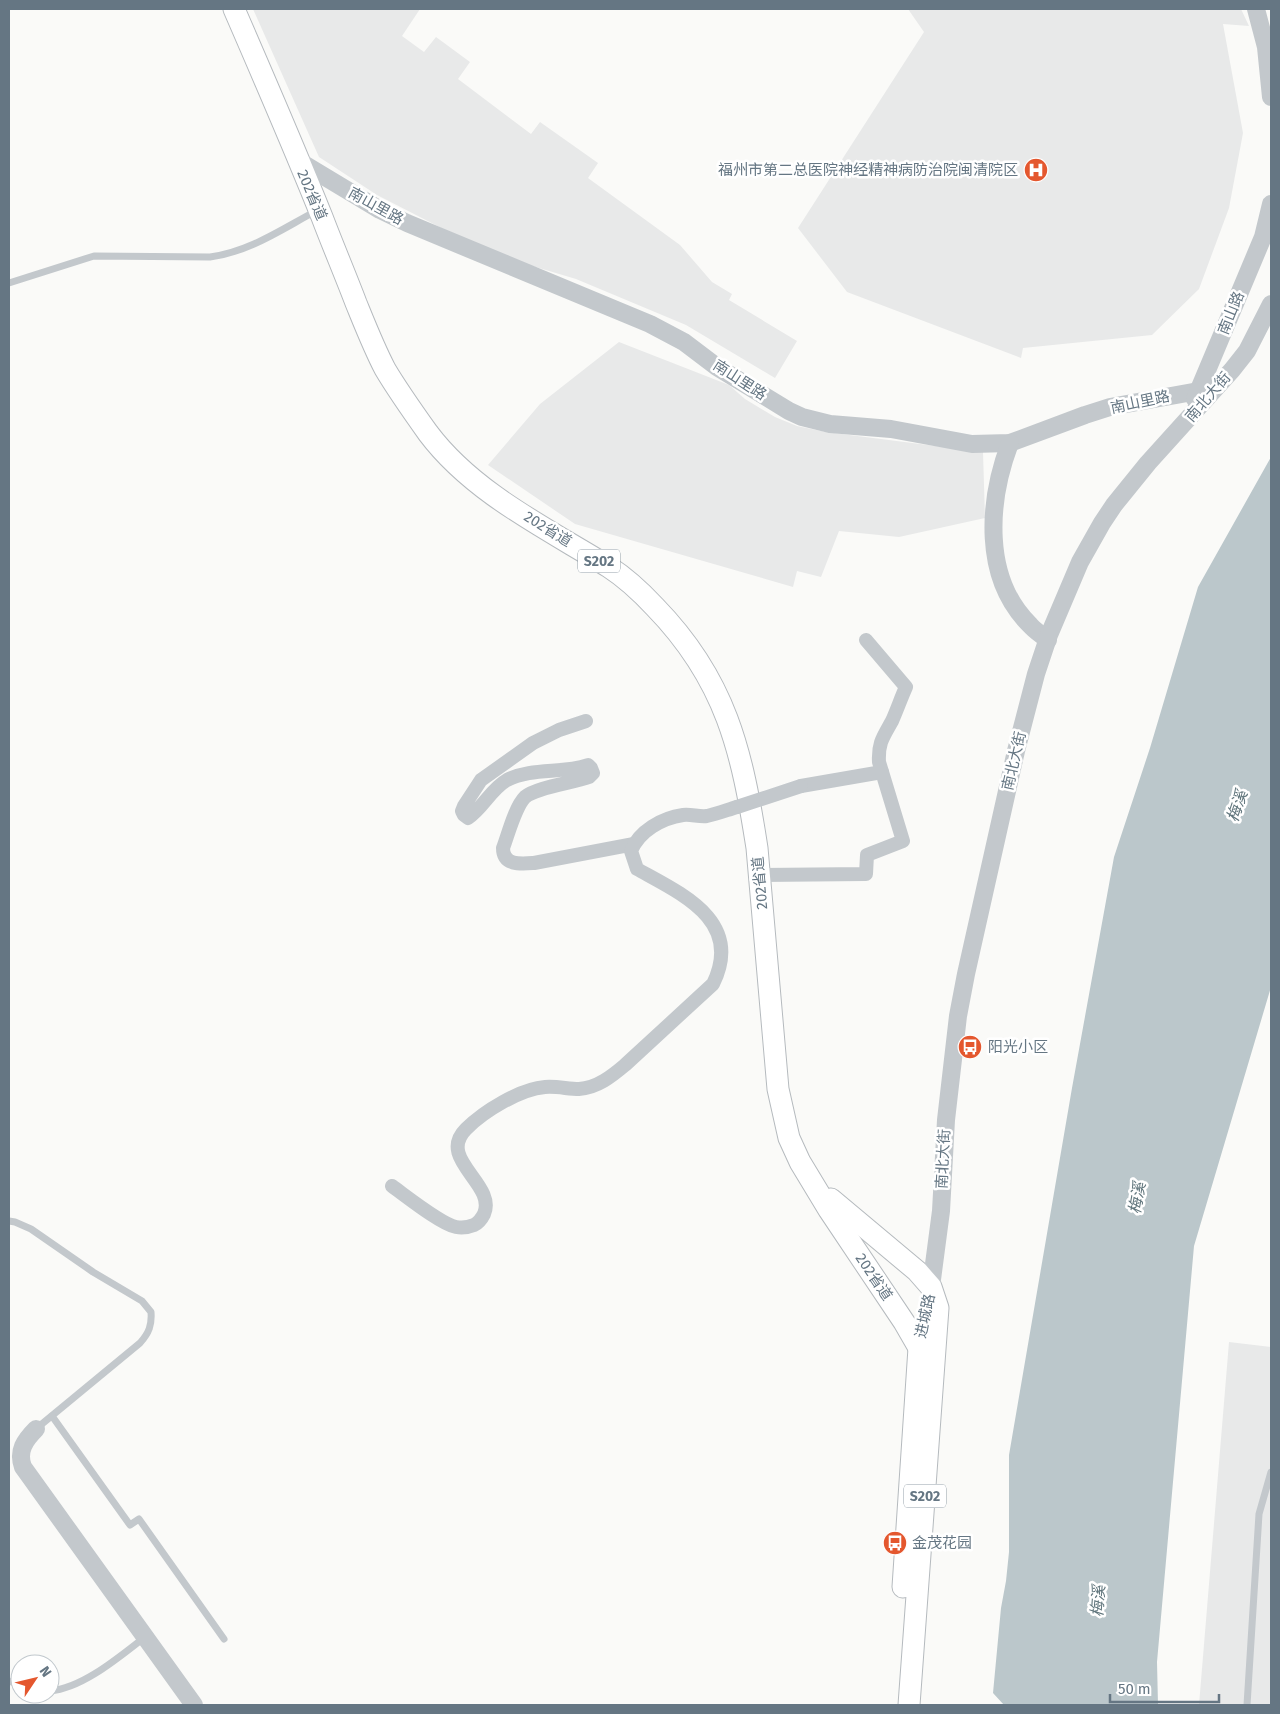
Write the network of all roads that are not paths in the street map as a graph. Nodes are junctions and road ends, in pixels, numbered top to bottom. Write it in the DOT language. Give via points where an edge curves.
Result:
graph roads {
  1 [pos="234,9"];
  2 [pos="1256,9"];
  3 [pos="1271,97"];
  4 [pos="297,160"];
  5 [pos="1271,204"];
  6 [pos="319,210"];
  7 [pos="9,283"];
  8 [pos="1271,304"];
  9 [pos="1207,389"];
  10 [pos="1188,420"];
  11 [pos="1010,443"];
  12 [pos="866,640"];
  13 [pos="1048,640"];
  14 [pos="586,721"];
  15 [pos="882,772"];
  16 [pos="634,844"];
  17 [pos="759,875"];
  18 [pos="812,1182"];
  19 [pos="392,1186"];
  20 [pos="9,1221"];
  21 [pos="932,1287"];
  22 [pos="919,1348"];
  23 [pos="52,1416"];
  24 [pos="36,1429"];
  25 [pos="1271,1472"];
  26 [pos="145,1637"];
  27 [pos="224,1639"];
  28 [pos="60,1689"];
  29 [pos="194,1705"];
  30 [pos="895,1705"];
  31 [pos="909,1705"];
  32 [pos="1247,1705"];
  1 -- 4 [label="main road, 202省道 / S202"];
  2 -- 3 [label="street" via="1266,47"];
  4 -- 6 [label="main road, 202省道 / S202"];
  4 -- 11 [label="street, 南山里路" via="407,224 662,330 802,417 830,424 891,429 972,444"];
  5 -- 9 [label="street, 南山路" via="1263,237"];
  6 -- 7 [label="lane" via="251,246 226,255 94,256"];
  6 -- 17 [label="main road, 202省道 / S202" via="384,367 440,448 484,487 618,573 661,613 697,658 721,702 736,744 751,809"];
  8 -- 9 [label="street, 南北大街" via="1246,351"];
  9 -- 10 [label="street, 南山路"];
  9 -- 11 [label="street, 南山里路" via="1110,407"];
  10 -- 13 [label="street, 南北大街" via="1102,523 1080,562"];
  11 -- 13 [label="street" via="996,491 995,553 1001,578 1014,605"];
  12 -- 15 [label="street" via="906,687 878,750"];
  13 -- 21 [label="street, 南北大街" via="1016,751 964,982 946,1120 941,1212"];
  14 -- 16 [label="street" via="545,736 481,780 462,811 468,818 473,815 495,789 521,774 573,770 588,765 593,773 589,777 540,790 524,798 503,854 512,863 520,864"];
  15 -- 16 [label="street, bridge" via="801,786 706,816 676,817 641,834"];
  15 -- 17 [label="street" via="903,841 867,855 866,874"];
  16 -- 19 [label="street" via="631,851 637,869 689,899 718,932 722,958 713,984 625,1065 599,1084 581,1089 556,1086 530,1090 516,1095 464,1131 458,1141 459,1152 463,1164 482,1191 486,1210 474,1225 454,1227"];
  17 -- 18 [label="main road, 202省道 / S202" via="778,1089 789,1138"];
  18 -- 21 [label="main road, 202省道 / S202"];
  18 -- 22 [label="main road, 202省道 / S202"];
  20 -- 23 [label="lane" via="31,1229 142,1301 151,1312 150,1328 140,1343"];
  21 -- 22 [label="main road, 进城路 / S202"];
  21 -- 31 [label="main road, 进城路 / S202" via="938,1308"];
  22 -- 30 [label="main road, 进城路 / S202"];
  23 -- 24 [label="lane"];
  23 -- 27 [label="lane" via="130,1525 139,1518"];
  24 -- 26 [label="street" via="22,1446 23,1467"];
  25 -- 32 [label="lane" via="1259,1514"];
  26 -- 28 [label="lane" via="90,1676"];
  26 -- 29 [label="street"];
}
